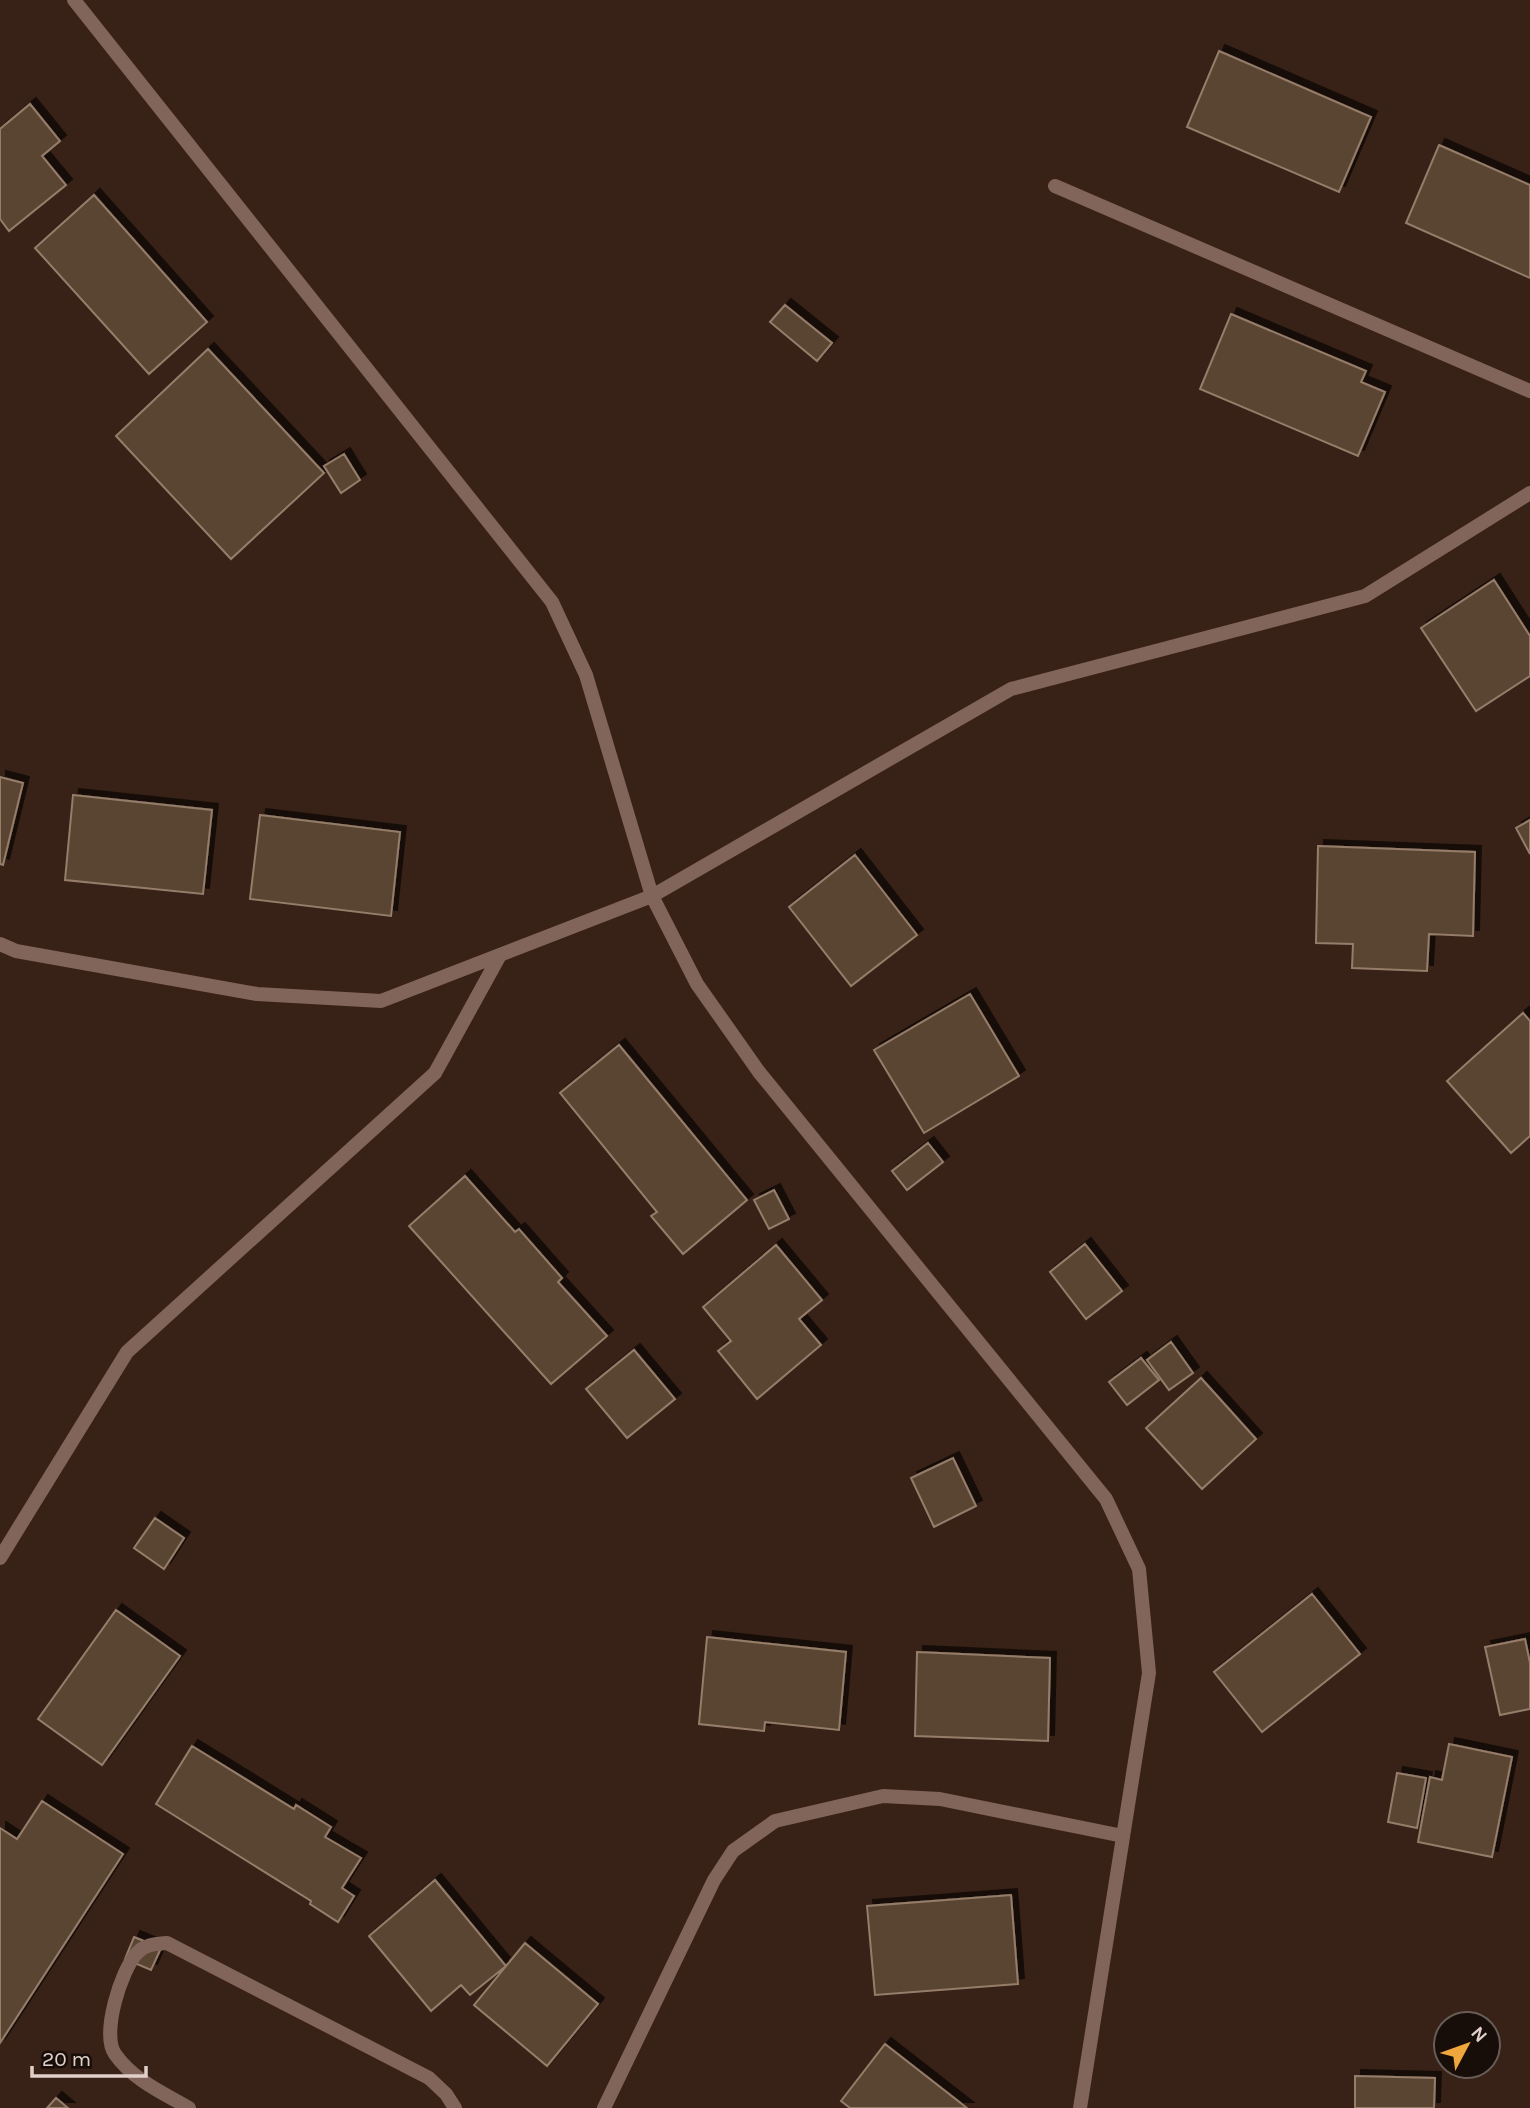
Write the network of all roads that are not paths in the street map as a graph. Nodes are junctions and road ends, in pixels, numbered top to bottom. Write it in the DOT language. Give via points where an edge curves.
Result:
graph roads {
  1 [pos="74,0"];
  2 [pos="1055,186"];
  3 [pos="1530,391"];
  4 [pos="1530,493"];
  5 [pos="652,896"];
  6 [pos="0,944"];
  7 [pos="500,955"];
  8 [pos="0,1558"];
  9 [pos="1123,1836"];
  10 [pos="189,2108"];
  11 [pos="454,2108"];
  12 [pos="604,2108"];
  13 [pos="1080,2108"];
  1 -- 5 [label="street" via="552,602 586,676"];
  2 -- 3 [label="street"];
  4 -- 5 [label="street" via="1364,596 1011,689"];
  5 -- 7 [label="street"];
  5 -- 9 [label="street" via="697,984 760,1072 1107,1499 1139,1569 1149,1673"];
  6 -- 7 [label="street" via="16,951 257,994 381,1001"];
  7 -- 8 [label="street" via="435,1073 127,1352"];
  9 -- 12 [label="street" via="940,1799 883,1796 775,1821 733,1852 714,1880"];
  9 -- 13 [label="street"];
  10 -- 11 [label="street" via="132,2074 113,2052 108,2034 123,1973 138,1951 150,1944 167,1944 429,2078"];
}
